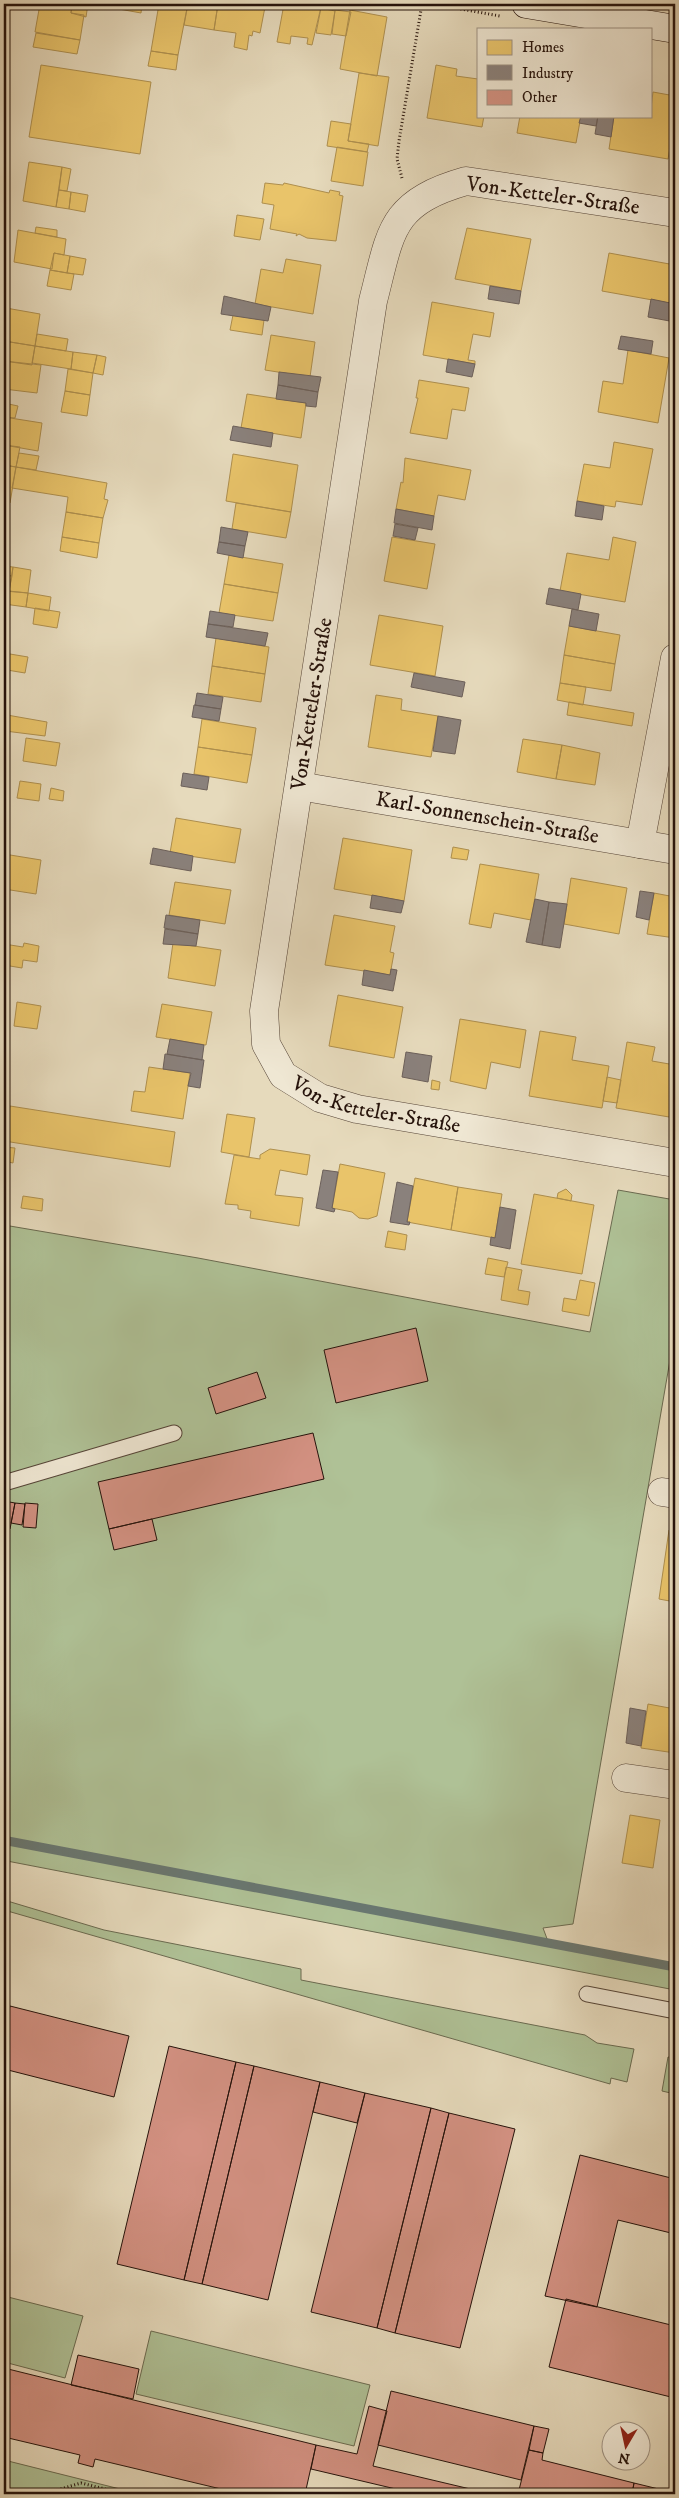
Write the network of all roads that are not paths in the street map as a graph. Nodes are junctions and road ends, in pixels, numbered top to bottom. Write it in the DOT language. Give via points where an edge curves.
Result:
graph roads {
  1 [pos="526,4"];
  2 [pos="675,29"];
  3 [pos="675,213"];
  4 [pos="675,658"];
  5 [pos="299,786"];
  6 [pos="640,844"];
  7 [pos="675,850"];
  8 [pos="675,1163"];
  9 [pos="174,1433"];
  10 [pos="4,1483"];
  11 [pos="626,1778"];
  12 [pos="675,1786"];
  13 [pos="587,1994"];
  14 [pos="675,2011"];
  1 -- 2 [label="street"];
  3 -- 5 [label="street, Von-Ketteler-Straße" via="466,181 440,188 420,199 400,218 390,236 373,302"];
  4 -- 6 [label="street"];
  5 -- 6 [label="street, Karl-Sonnenschein-Straße"];
  5 -- 8 [label="street, Von-Ketteler-Straße" via="264,1011 266,1044 283,1075 320,1098 357,1109"];
  6 -- 7 [label="street, Karl-Sonnenschein-Straße"];
  9 -- 10 [label="lane"];
  11 -- 12 [label="street"];
  13 -- 14 [label="lane"];
}
